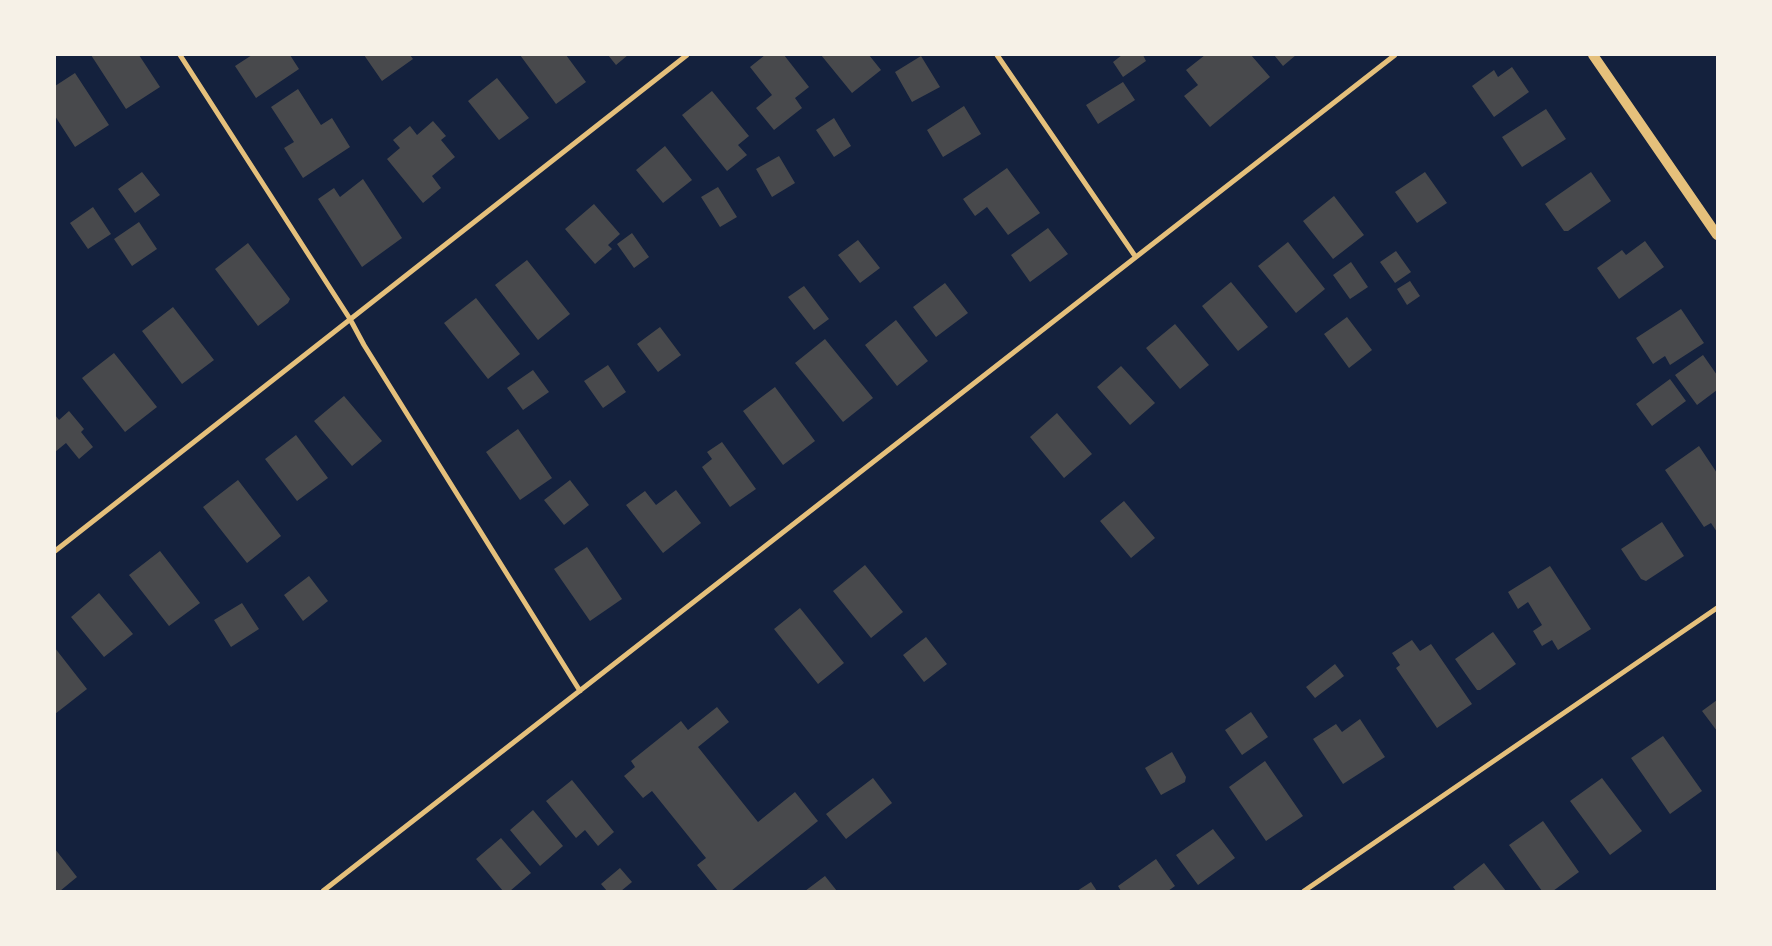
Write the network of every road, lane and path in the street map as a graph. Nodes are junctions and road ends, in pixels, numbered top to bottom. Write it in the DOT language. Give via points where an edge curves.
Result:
graph roads {
  1 [pos="180,55"];
  2 [pos="687,55"];
  3 [pos="997,55"];
  4 [pos="1395,55"];
  5 [pos="1593,55"];
  6 [pos="1717,235"];
  7 [pos="1136,256"];
  8 [pos="350,319"];
  9 [pos="55,550"];
  10 [pos="1717,608"];
  11 [pos="580,691"];
  12 [pos="323,891"];
  13 [pos="1304,891"];
  1 -- 8 [label="street"];
  2 -- 8 [label="street"];
  3 -- 7 [label="street"];
  4 -- 7 [label="street"];
  5 -- 6 [label="main road"];
  7 -- 11 [label="street"];
  8 -- 9 [label="street"];
  8 -- 11 [label="street"];
  10 -- 13 [label="street"];
  11 -- 12 [label="street"];
}
